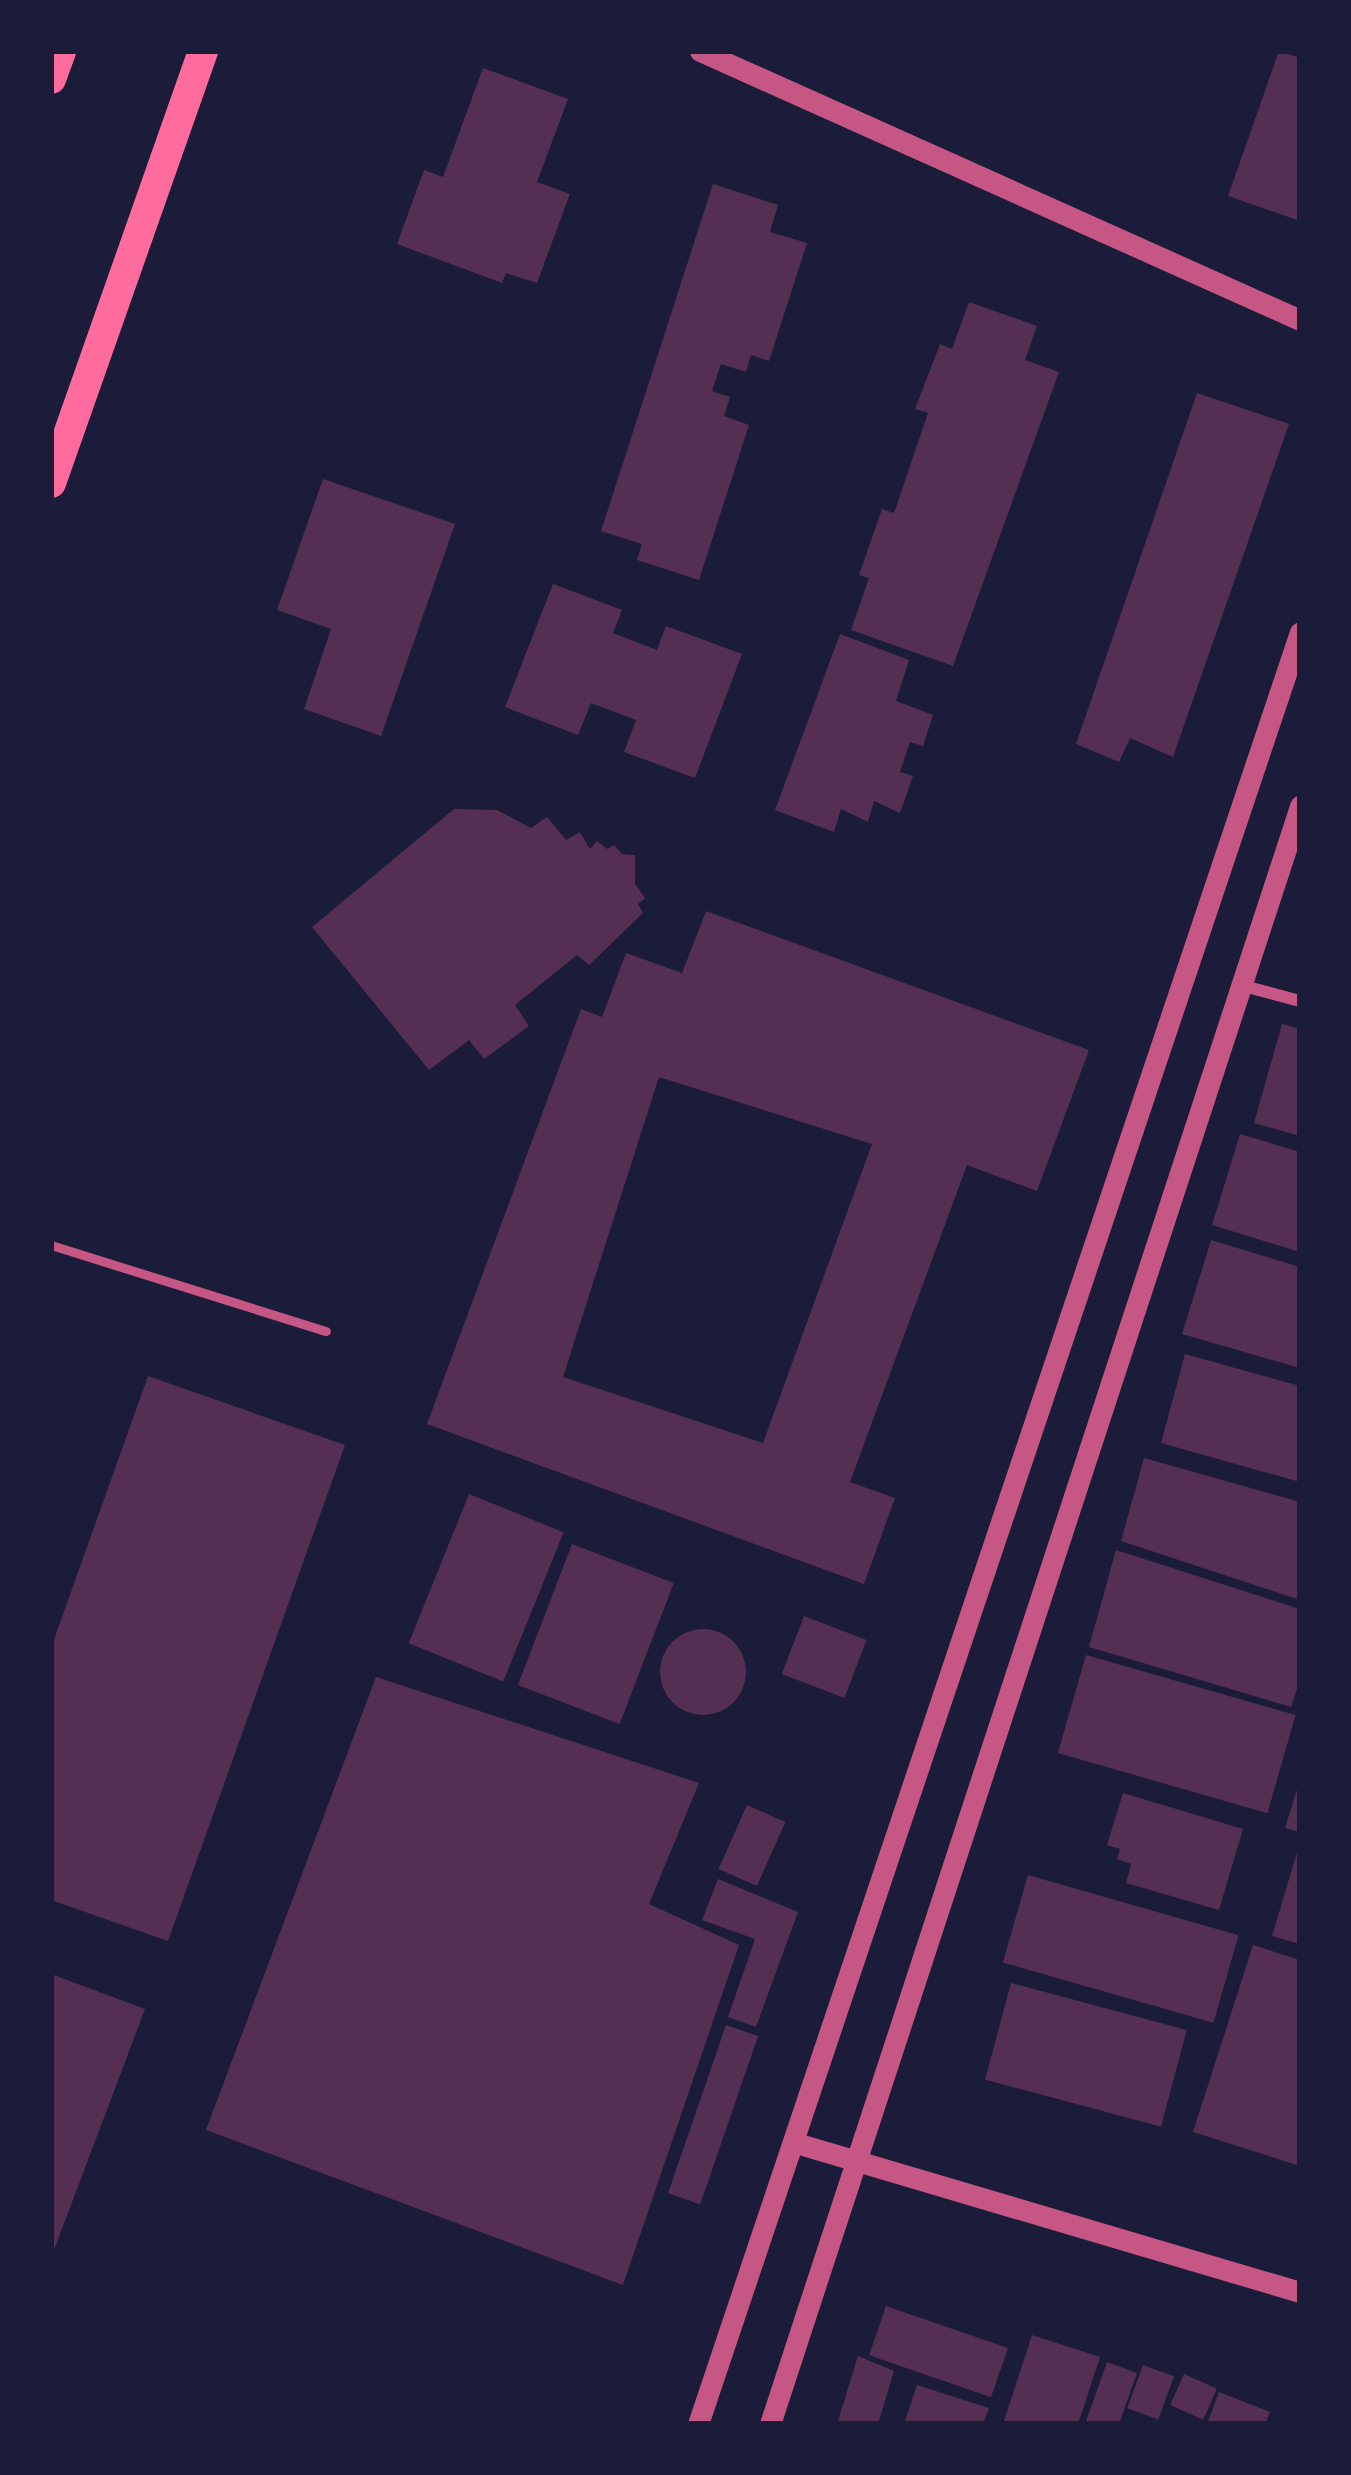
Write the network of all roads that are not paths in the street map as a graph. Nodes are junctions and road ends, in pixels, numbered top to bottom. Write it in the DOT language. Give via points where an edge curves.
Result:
graph roads {
  1 [pos="61,51"];
  2 [pos="203,51"];
  3 [pos="700,51"];
  4 [pos="51,79"];
  5 [pos="1300,320"];
  6 [pos="51,483"];
  7 [pos="1300,632"];
  8 [pos="1300,806"];
  9 [pos="1239,984"];
  10 [pos="1300,1001"];
  11 [pos="51,1245"];
  12 [pos="326,1331"];
  13 [pos="796,2144"];
  14 [pos="860,2162"];
  15 [pos="1300,2292"];
  16 [pos="698,2424"];
  17 [pos="770,2424"];
  1 -- 4 [label="main road"];
  2 -- 6 [label="main road"];
  3 -- 5 [label="street"];
  7 -- 13 [label="street"];
  8 -- 9 [label="street"];
  9 -- 10 [label="street"];
  9 -- 14 [label="street"];
  11 -- 12 [label="lane"];
  13 -- 14 [label="street"];
  13 -- 16 [label="street"];
  14 -- 15 [label="street"];
  14 -- 17 [label="street"];
}
